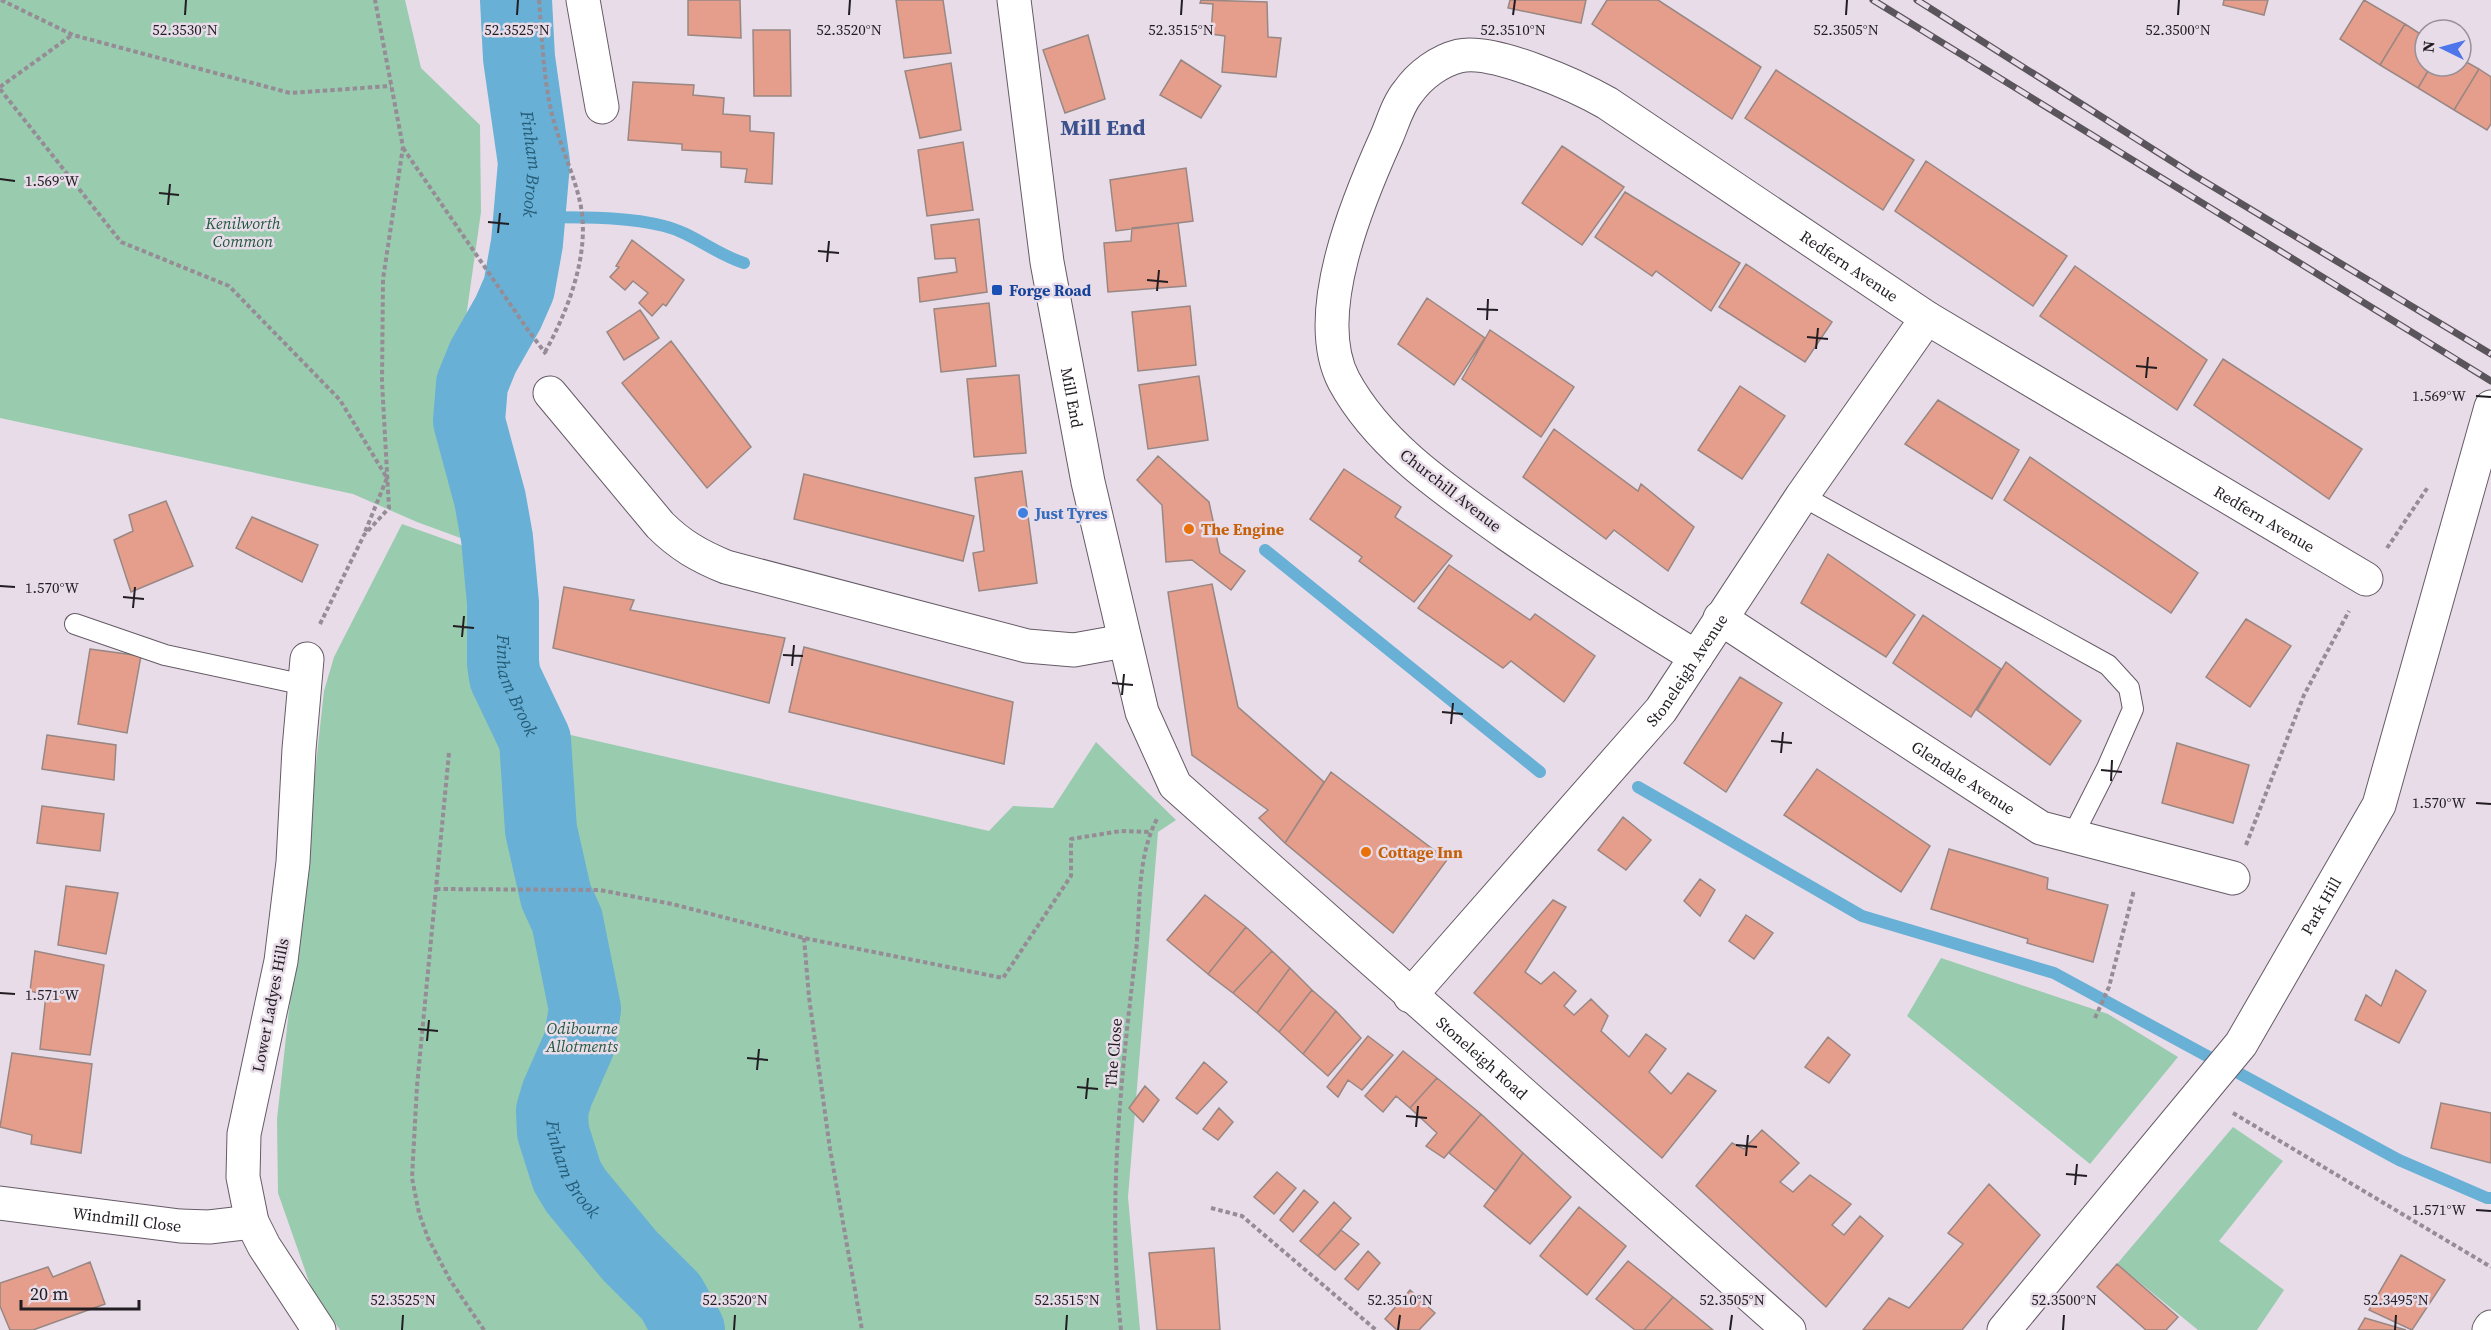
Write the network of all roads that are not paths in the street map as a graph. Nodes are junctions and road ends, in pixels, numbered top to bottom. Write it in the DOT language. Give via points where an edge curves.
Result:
graph roads {
  1 [pos="583,0"];
  2 [pos="1014,0"];
  3 [pos="603,107"];
  4 [pos="1370,174"];
  5 [pos="1927,318"];
  6 [pos="550,393"];
  7 [pos="2491,407"];
  8 [pos="1802,496"];
  9 [pos="2366,579"];
  10 [pos="1720,618"];
  11 [pos="75,624"];
  12 [pos="1124,641"];
  13 [pos="1696,657"];
  14 [pos="306,672"];
  15 [pos="1175,785"];
  16 [pos="2072,837"];
  17 [pos="2233,878"];
  18 [pos="1410,996"];
  19 [pos="0,1203"];
  20 [pos="252,1222"];
  21 [pos="319,1330"];
  22 [pos="1789,1330"];
  23 [pos="2004,1330"];
  1 -- 3 [label="street"];
  2 -- 12 [label="street, Mill End" via="1056,320"];
  4 -- 5 [label="street, Redfern Avenue" via="1407,93 1432,68 1461,56 1485,57 1557,79 1607,103"];
  4 -- 13 [label="street, Churchill Avenue" via="1354,213 1332,317 1333,349 1343,379 1363,412 1419,468 1460,500 1584,587"];
  5 -- 8 [label="street, Stoneleigh Avenue"];
  5 -- 9 [label="street, Redfern Avenue"];
  6 -- 12 [label="street" via="660,525 678,544 701,557 726,567 1027,646 1074,650"];
  7 -- 23 [label="street, Park Hill" via="2379,805 2241,1044"];
  8 -- 10 [label="street, Stoneleigh Avenue"];
  8 -- 16 [label="lane" via="2108,665 2129,688 2133,709"];
  10 -- 13 [label="street, Stoneleigh Avenue"];
  10 -- 16 [label="street, Glendale Avenue" via="2042,828"];
  11 -- 14 [label="lane" via="165,655"];
  12 -- 15 [label="street, Mill End" via="1142,712"];
  13 -- 18 [label="street, Stoneleigh Avenue" via="1661,710"];
  14 -- 20 [label="street, Lower Ladyes Hills" via="293,862 281,961 244,1134 243,1177"];
  15 -- 18 [label="street, Stoneleigh Road"];
  16 -- 17 [label="street, Glendale Avenue"];
  18 -- 22 [label="street, Stoneleigh Road"];
  19 -- 20 [label="street, Windmill Close" via="180,1226"];
  20 -- 21 [label="street, Lower Ladyes Hills" via="288,1287"];
}
